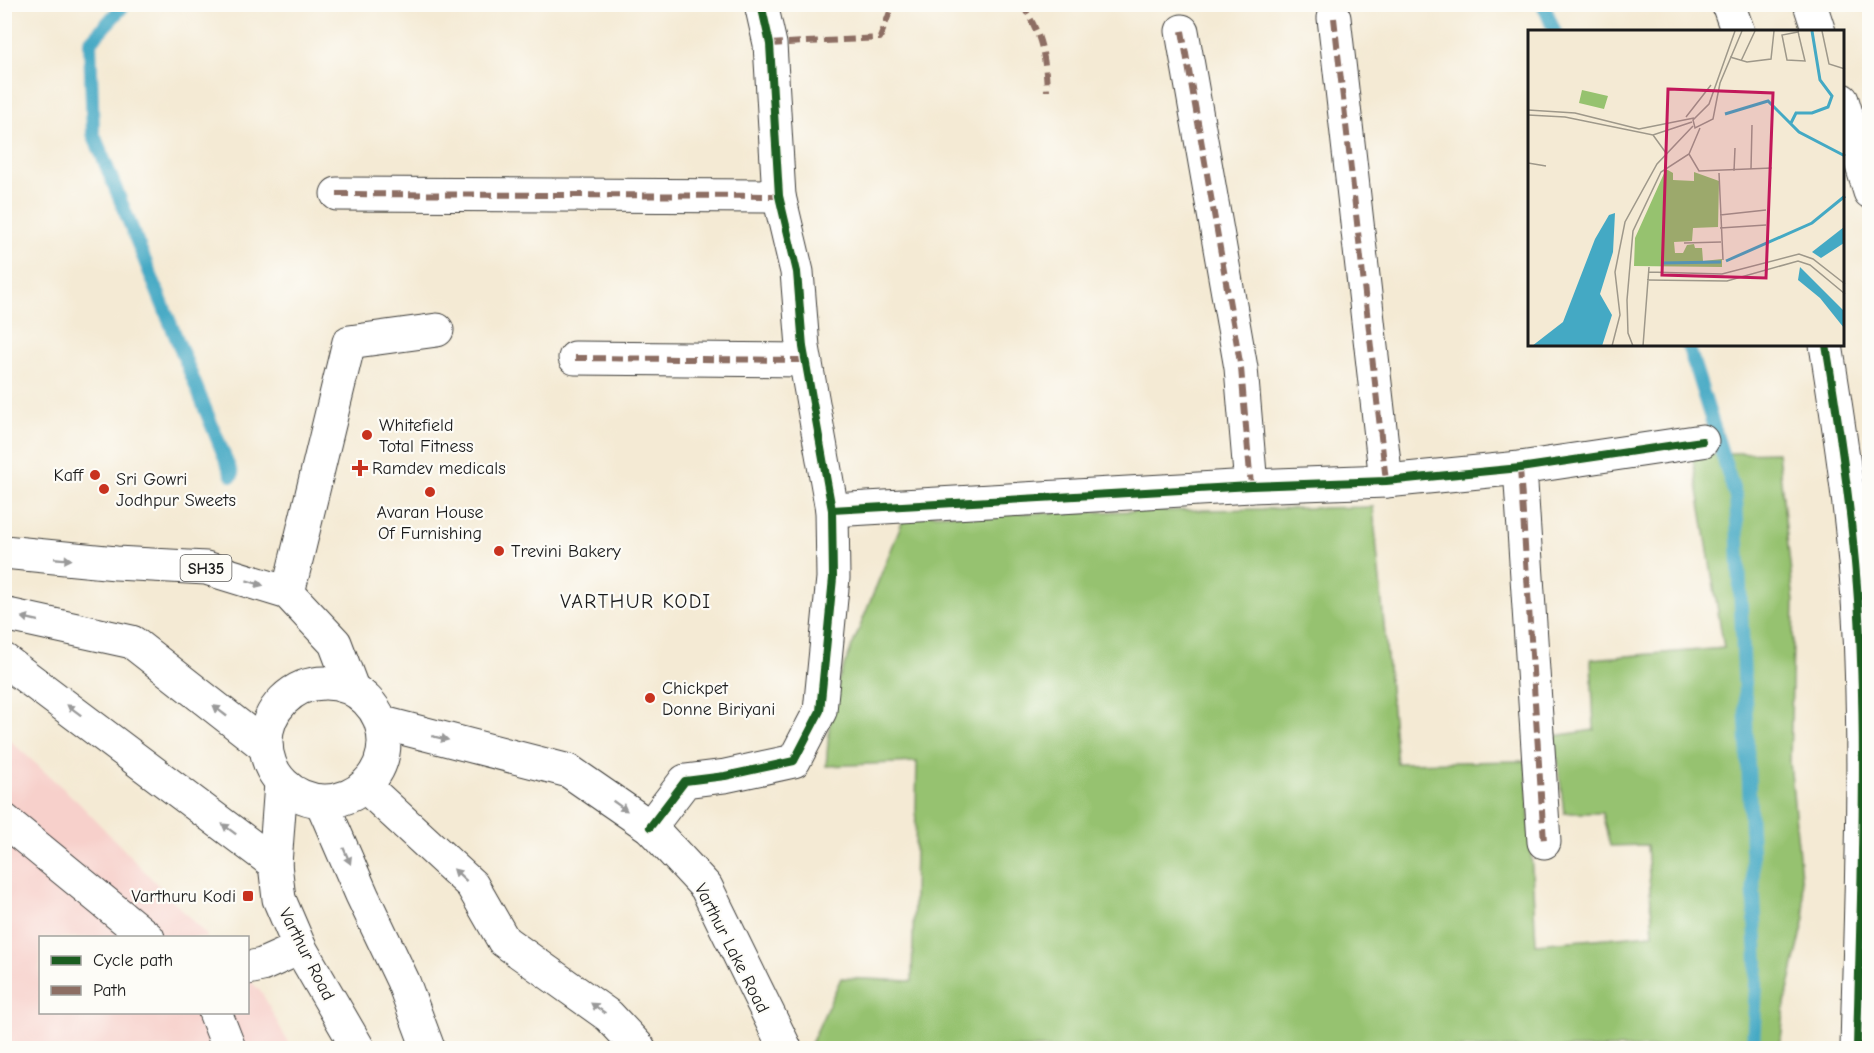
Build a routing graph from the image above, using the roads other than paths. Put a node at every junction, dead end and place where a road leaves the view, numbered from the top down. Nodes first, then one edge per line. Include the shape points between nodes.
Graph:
1 (761, 4) edge
2 (1728, 4) edge
3 (1810, 4) edge
4 (1334, 18) dead end
5 (1737, 30) edge
6 (1818, 30) edge
7 (1182, 31) dead end
8 (1844, 107) edge
9 (1869, 192) edge
10 (336, 194) dead end
11 (779, 196) junction
12 (437, 330) dead end
13 (1826, 346) edge
14 (575, 358) dead end
15 (804, 360) junction
16 (1702, 441) dead end
17 (1520, 468) junction
18 (1386, 481) junction
19 (1251, 486) junction
20 (1859, 502) edge
21 (832, 510) junction
22 (4, 552) edge
23 (288, 593) junction
24 (4, 614) edge
25 (4, 660) edge
26 (352, 688) junction
27 (383, 723) junction
28 (266, 747) junction
29 (281, 783) junction
30 (366, 787) junction
31 (322, 803) junction
32 (4, 820) edge
33 (650, 827) junction
34 (1544, 842) dead end
35 (275, 864) junction
36 (146, 936) edge
37 (300, 948) junction
38 (249, 968) edge
39 (216, 1014) edge
40 (229, 1048) edge
41 (358, 1048) edge
42 (428, 1048) edge
43 (639, 1048) edge
44 (784, 1048) edge
45 (1857, 1048) edge

1 - 11 street via 770,44
2 - 5 street
3 - 6 street
4 - 18 street
7 - 19 street via 1241,368
8 - 9 street
10 - 11 street
11 - 15 street via 797,272
12 - 23 street via 349,342
13 - 20 street
14 - 15 street
15 - 21 street
16 - 17 street
17 - 18 street
17 - 34 street
18 - 19 street
19 - 21 street
20 - 45 street via 1863,754
21 - 33 street via 832,578 819,711 794,761 685,781
22 -> 23 street, SH35 via 206,568
23 - 26 street, SH35 via 335,643
28 -> 24 street via 132,642
35 -> 25 street
26 - 27 street, SH35 via 371,703
26 - 28 street via 332,682 311,684 292,692 277,707 268,726
27 - 30 street via 380,769
27 -> 33 street, Varthur Lake Road via 569,771
28 - 29 street
29 - 31 street via 300,797
29 - 35 street, Varthur Road
30 - 31 street via 346,799
43 -> 30 street via 609,1016 504,941 472,885
31 -> 42 street via 403,981
32 - 36 street
33 - 44 street, Varthur Lake Road via 706,887
35 - 37 street, Varthur Road via 279,899
37 - 38 street
37 - 41 street, Varthur Road
39 - 40 street

